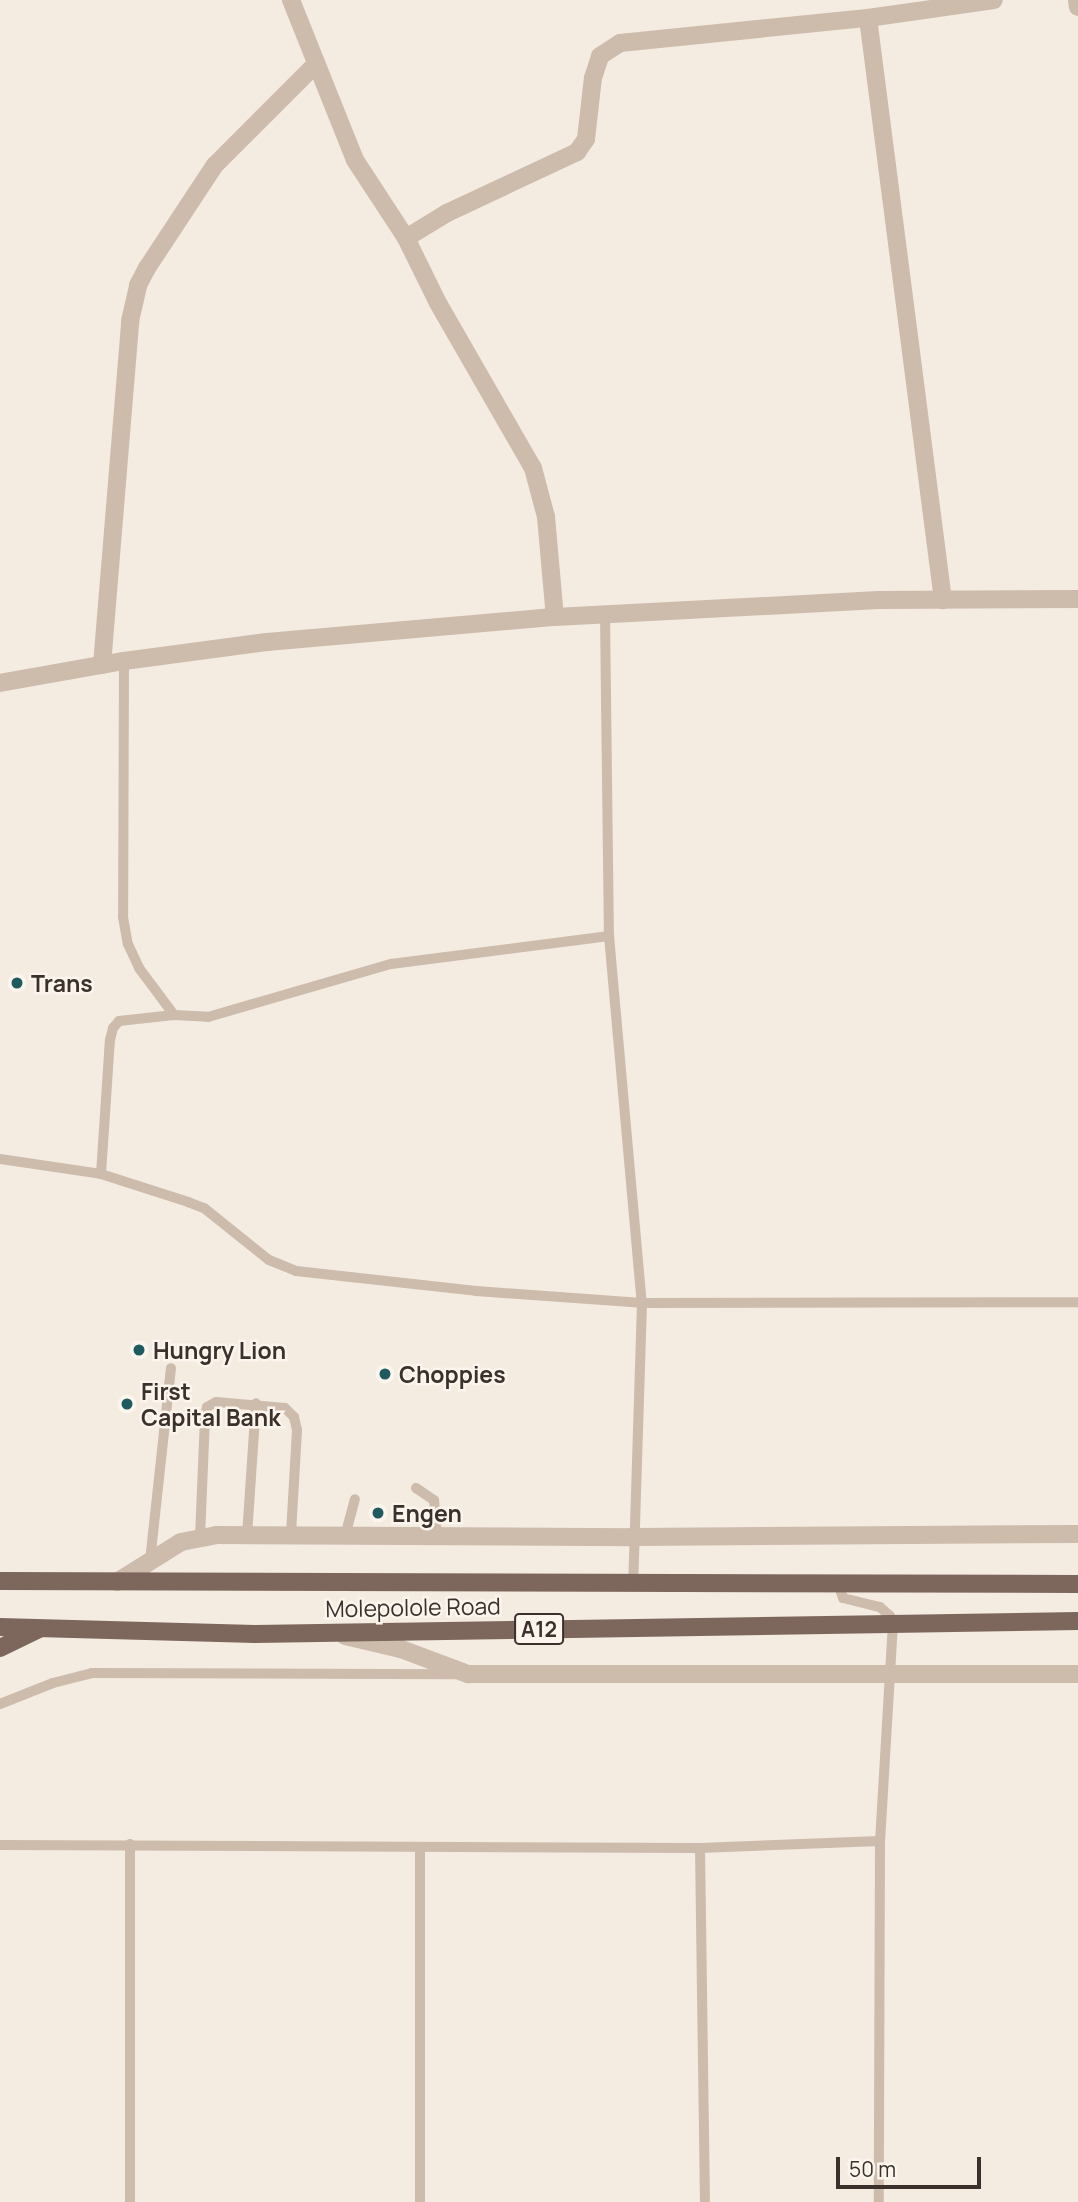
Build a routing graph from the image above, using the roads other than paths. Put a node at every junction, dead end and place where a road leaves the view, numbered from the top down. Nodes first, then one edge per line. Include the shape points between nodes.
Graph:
1 (291, 0) edge
2 (994, 0) edge
3 (1077, 0) edge
4 (1078, 7) edge
5 (868, 18) junction
6 (316, 64) junction
7 (406, 238) junction
8 (1078, 599) edge
9 (943, 600) junction
10 (605, 614) junction
11 (555, 617) junction
12 (124, 661) junction
13 (102, 665) junction
14 (0, 683) edge
15 (609, 936) junction
16 (174, 1015) junction
17 (0, 1159) edge
18 (101, 1174) junction
19 (1078, 1302) edge
20 (642, 1303) junction
21 (171, 1368) dead end
22 (257, 1403) junction
23 (416, 1488) dead end
24 (355, 1499) dead end
25 (1078, 1534) edge
26 (247, 1535) junction
27 (291, 1535) junction
28 (345, 1536) junction
29 (437, 1536) junction
30 (200, 1537) junction
31 (635, 1537) junction
32 (150, 1561) junction
33 (0, 1581) edge
34 (117, 1582) junction
35 (633, 1584) junction
36 (838, 1584) junction
37 (1078, 1584) edge
38 (1078, 1621) edge
39 (893, 1623) junction
40 (0, 1627) edge
41 (42, 1627) junction
42 (331, 1633) junction
43 (0, 1648) edge
44 (468, 1674) junction
45 (1078, 1674) edge
46 (888, 1675) junction
47 (0, 1704) edge
48 (880, 1841) junction
49 (130, 1844) junction
50 (0, 1845) edge
51 (420, 1848) junction
52 (700, 1848) junction
53 (130, 2202) edge
54 (420, 2202) edge
55 (705, 2202) edge
56 (879, 2202) edge

1 - 6 street
2 - 5 street
3 - 4 street
5 - 7 street via 620,43 600,55 586,139 577,152 447,213
5 - 9 street
6 - 7 street via 355,160
6 - 13 street via 215,165 138,285 130,321
7 - 11 street via 533,468 546,517
8 - 9 street
9 - 10 street
10 - 11 street
10 - 15 lane
11 - 12 street via 267,642
12 - 13 street
12 - 16 lane via 123,917 139,968
13 - 14 street
15 - 16 lane via 391,964 208,1017
15 - 20 lane
16 - 18 lane via 131,1018 113,1028
17 - 18 lane
18 - 20 lane via 204,1208 269,1260 296,1271
19 - 20 lane
20 - 31 lane
21 - 32 lane
22 - 26 lane
22 - 27 lane via 285,1408 294,1417
22 - 30 lane via 216,1402 207,1407
23 - 29 lane via 434,1500
24 - 28 lane
25 - 31 street
26 - 27 street
26 - 30 street
27 - 28 street
28 - 29 street
29 - 31 street
30 - 32 street via 181,1542
31 - 35 lane
32 - 34 street
33 - 34 main road, Molepolole Road / A12
34 - 35 main road, Molepolole Road / A12
35 - 36 main road, Molepolole Road / A12
36 - 37 main road, Molepolole Road / A12
36 - 39 lane via 844,1598 880,1607
38 - 39 main road, Molepolole Road / A12
39 - 42 main road, Molepolole Road / A12
39 - 46 lane
40 - 41 main road, Molepolole Road / A12
41 - 42 main road, Molepolole Road / A12
41 - 43 main road
42 - 44 street via 401,1649
44 - 46 street
44 - 47 lane via 92,1673
45 - 46 street
46 - 48 lane
48 - 52 lane
48 - 56 lane
49 - 50 lane
49 - 51 lane
49 - 53 lane
51 - 52 lane
51 - 54 lane
52 - 55 lane

